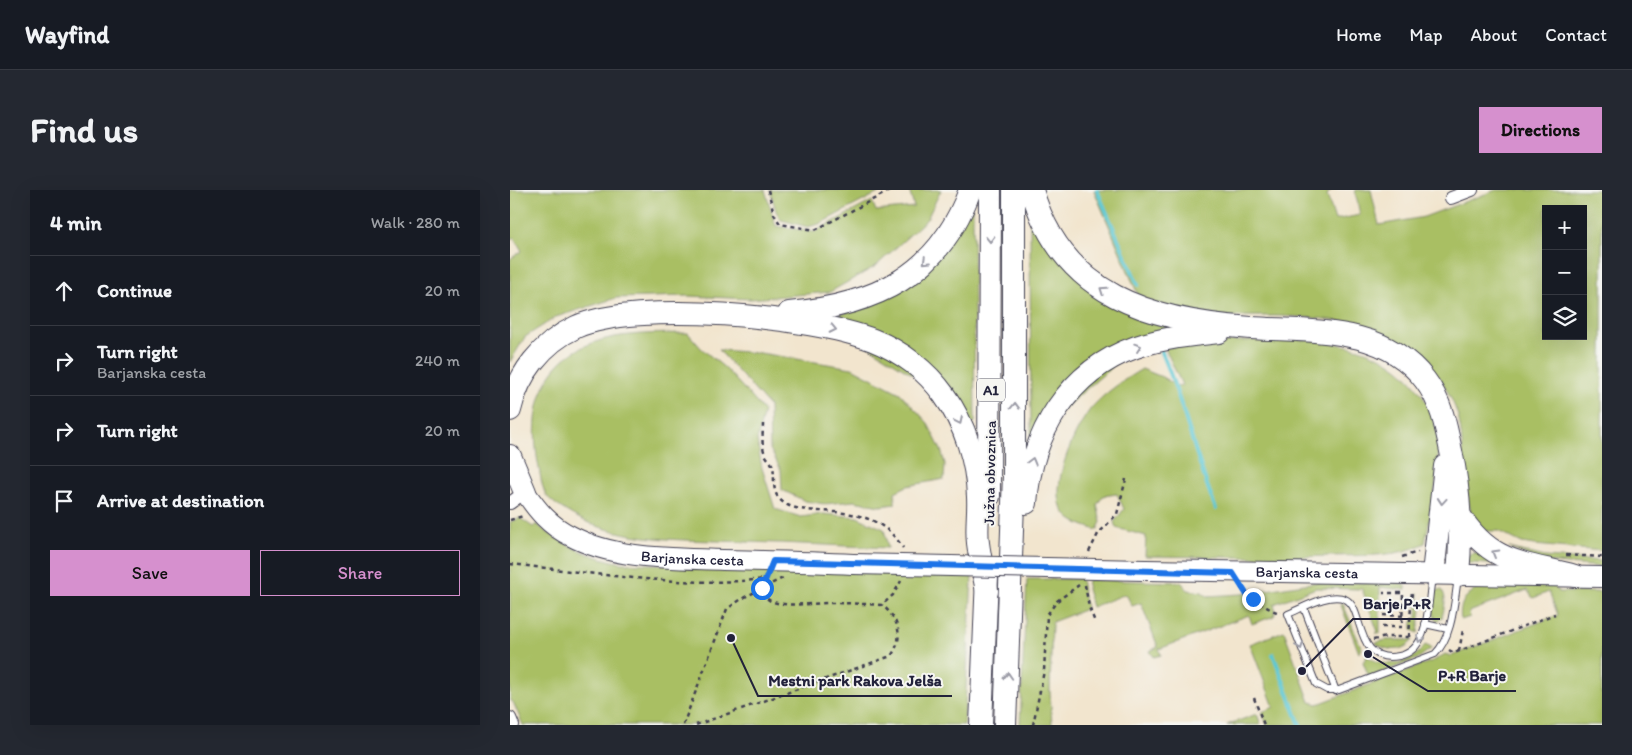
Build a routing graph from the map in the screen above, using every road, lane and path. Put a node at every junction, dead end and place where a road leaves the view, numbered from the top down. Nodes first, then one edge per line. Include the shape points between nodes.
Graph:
1 (768, 190) edge
2 (891, 190) edge
3 (970, 190) edge
4 (990, 190) edge
5 (1014, 190) edge
6 (1032, 190) edge
7 (1472, 190) edge
8 (1451, 198) dead end
9 (750, 316) junction
10 (1250, 328) junction
11 (510, 410) edge
12 (763, 424) dead end
13 (1448, 435) junction
14 (510, 456) edge
15 (1126, 479) dead end
16 (517, 498) edge
17 (1460, 516) junction
18 (903, 548) dead end
19 (1089, 553) dead end
20 (510, 564) edge
21 (774, 572) junction
22 (1233, 573) junction
23 (1432, 574) junction
24 (1458, 575) junction
25 (904, 576) dead end
26 (1575, 576) junction
27 (1011, 577) junction
28 (1602, 577) edge
29 (762, 588) junction
30 (1412, 588) dead end
31 (987, 591) junction
32 (1383, 593) dead end
33 (1383, 604) dead end
34 (1403, 604) junction
35 (882, 605) junction
36 (1304, 608) junction
37 (1288, 614) junction
38 (1555, 614) dead end
39 (1382, 616) dead end
40 (1403, 617) junction
41 (1411, 618) junction
42 (1095, 622) dead end
43 (1425, 624) junction
44 (1382, 627) dead end
45 (1448, 629) junction
46 (1463, 630) dead end
47 (1408, 637) junction
48 (1416, 637) dead end
49 (1372, 640) dead end
50 (1449, 650) dead end
51 (1459, 651) junction
52 (1336, 691) junction
53 (1254, 698) dead end
54 (510, 718) edge
55 (513, 725) edge
56 (683, 725) edge
57 (696, 725) edge
58 (981, 725) edge
59 (1005, 725) edge
60 (1033, 725) edge
61 (1264, 725) edge

1 - 2 path via 780,224 815,230
3 -> 9 highway via 942,244 917,270 894,285 841,306
4 -> 31 highway, Južna obvoznica / A1 via 991,406
27 -> 5 highway, Južna obvoznica / A1 via 1015,405
10 -> 6 highway via 1158,314 1104,292 1085,278 1060,251 1048,233
7 - 8 street
9 - 11 highway via 630,314 577,326 556,338 536,357 521,378
9 -> 31 highway via 834,328 874,340 905,357 931,379 954,411 969,446 977,482 977,541
10 - 13 highway via 1340,333 1369,340 1388,349 1426,380 1439,404
27 -> 10 highway via 1023,539 1033,457 1047,424 1077,383 1101,364 1135,348 1176,337
12 - 18 path via 764,453 773,466 778,496 786,504 811,510 853,513 867,518 884,526
13 - 17 highway
13 -> 23 highway
14 - 16 highway
15 - 19 path via 1117,514 1098,534
16 - 21 main road, Barjanska cesta via 569,536 596,546
17 - 24 highway
26 -> 17 highway via 1502,557 1481,543
20 - 21 path via 692,582 733,582
21 - 22 main road, Barjanska cesta, bridge via 853,564
21 - 29 path
21 - 29 path
22 - 23 main road, Barjanska cesta
22 - 37 path via 1249,597 1276,612
23 - 24 main road, Barjanska cesta
23 - 43 lane
24 - 26 main road, Barjanska cesta
24 - 45 lane
25 - 35 path via 893,595
26 - 28 main road, Barjanska cesta
59 -> 27 highway, Južna obvoznica / A1
29 - 35 path via 768,600 780,604
29 - 56 path via 727,609
30 - 41 path
31 - 58 highway, Južna obvoznica / A1
32 - 34 path via 1403,593
33 - 34 path
34 - 40 path
35 - 57 path via 893,614 898,626 898,640 891,656
36 - 37 lane
43 -> 36 lane via 1422,639 1412,651 1397,657 1384,656 1366,643 1348,600 1339,597
36 - 52 lane
37 -> 52 lane via 1312,678 1323,689
38 - 51 path
39 - 40 path
40 - 41 path
40 - 44 path via 1402,627
41 - 47 path
42 - 60 path via 1085,581 1057,601 1047,615 1044,671
43 - 45 lane
45 - 52 lane via 1439,650 1428,659
46 - 51 path
47 - 48 path
47 - 49 path
50 - 51 path
53 - 61 path
54 - 55 street

